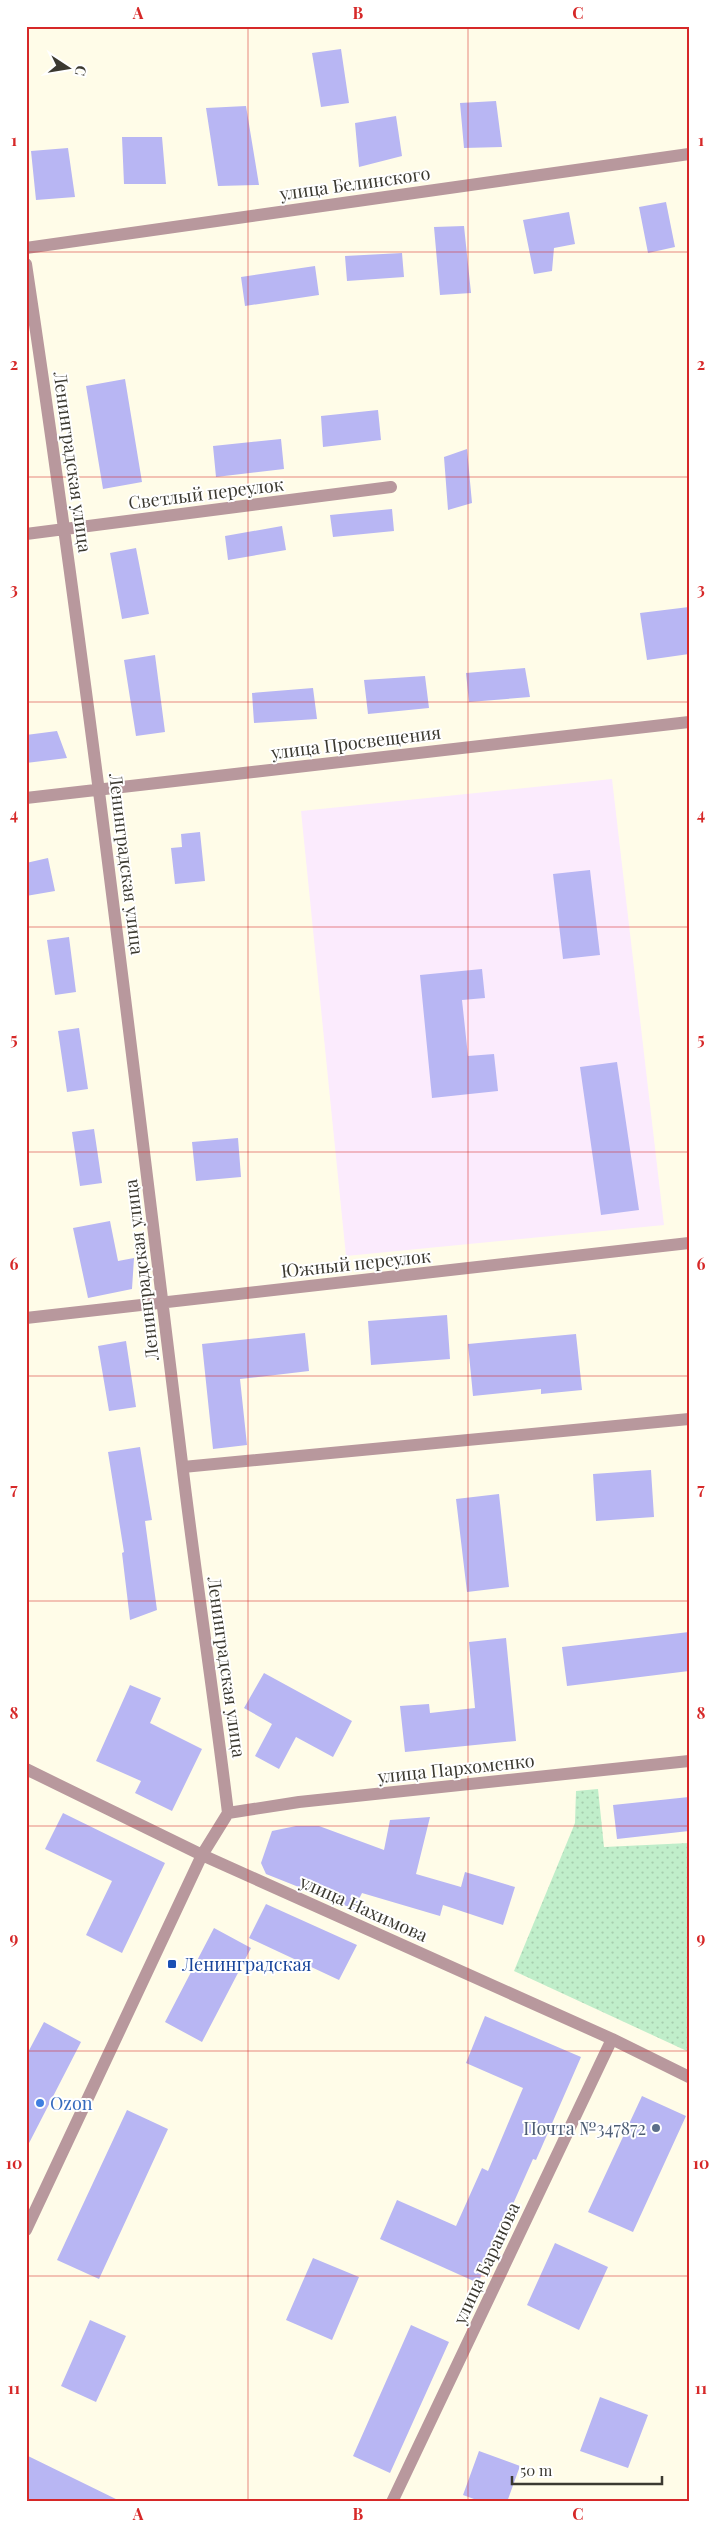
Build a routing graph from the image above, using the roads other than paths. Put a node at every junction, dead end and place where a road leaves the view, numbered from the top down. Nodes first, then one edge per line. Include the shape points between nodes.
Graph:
1 (689, 154) edge
2 (26, 248) edge
3 (26, 264) edge
4 (391, 487) dead end
5 (66, 529) junction
6 (26, 534) edge
7 (689, 722) edge
8 (100, 789) junction
9 (26, 798) edge
10 (689, 1243) edge
11 (163, 1302) junction
12 (26, 1318) edge
13 (689, 1419) edge
14 (182, 1467) junction
15 (689, 1761) edge
16 (26, 1769) edge
17 (228, 1813) junction
18 (202, 1854) junction
19 (612, 2039) junction
20 (689, 2078) edge
21 (26, 2230) edge
22 (392, 2502) edge

1 - 2 street, улица Белинского
3 - 5 street, Ленинградская улица
4 - 5 street, Светлый переулок
5 - 6 street, Светлый переулок
5 - 8 street, Ленинградская улица
7 - 8 street, улица Просвещения
8 - 9 street, улица Просвещения
8 - 11 street, Ленинградская улица
10 - 11 street, Южный переулок
11 - 12 street, Южный переулок
11 - 14 street, Ленинградская улица
13 - 14 street
14 - 17 street, Ленинградская улица
15 - 17 street, улица Пархоменко via 309,1801
16 - 18 street, улица Нахимова
17 - 18 street
18 - 19 street, улица Нахимова
18 - 21 street
19 - 20 street, улица Нахимова
19 - 22 street, улица Баранова

